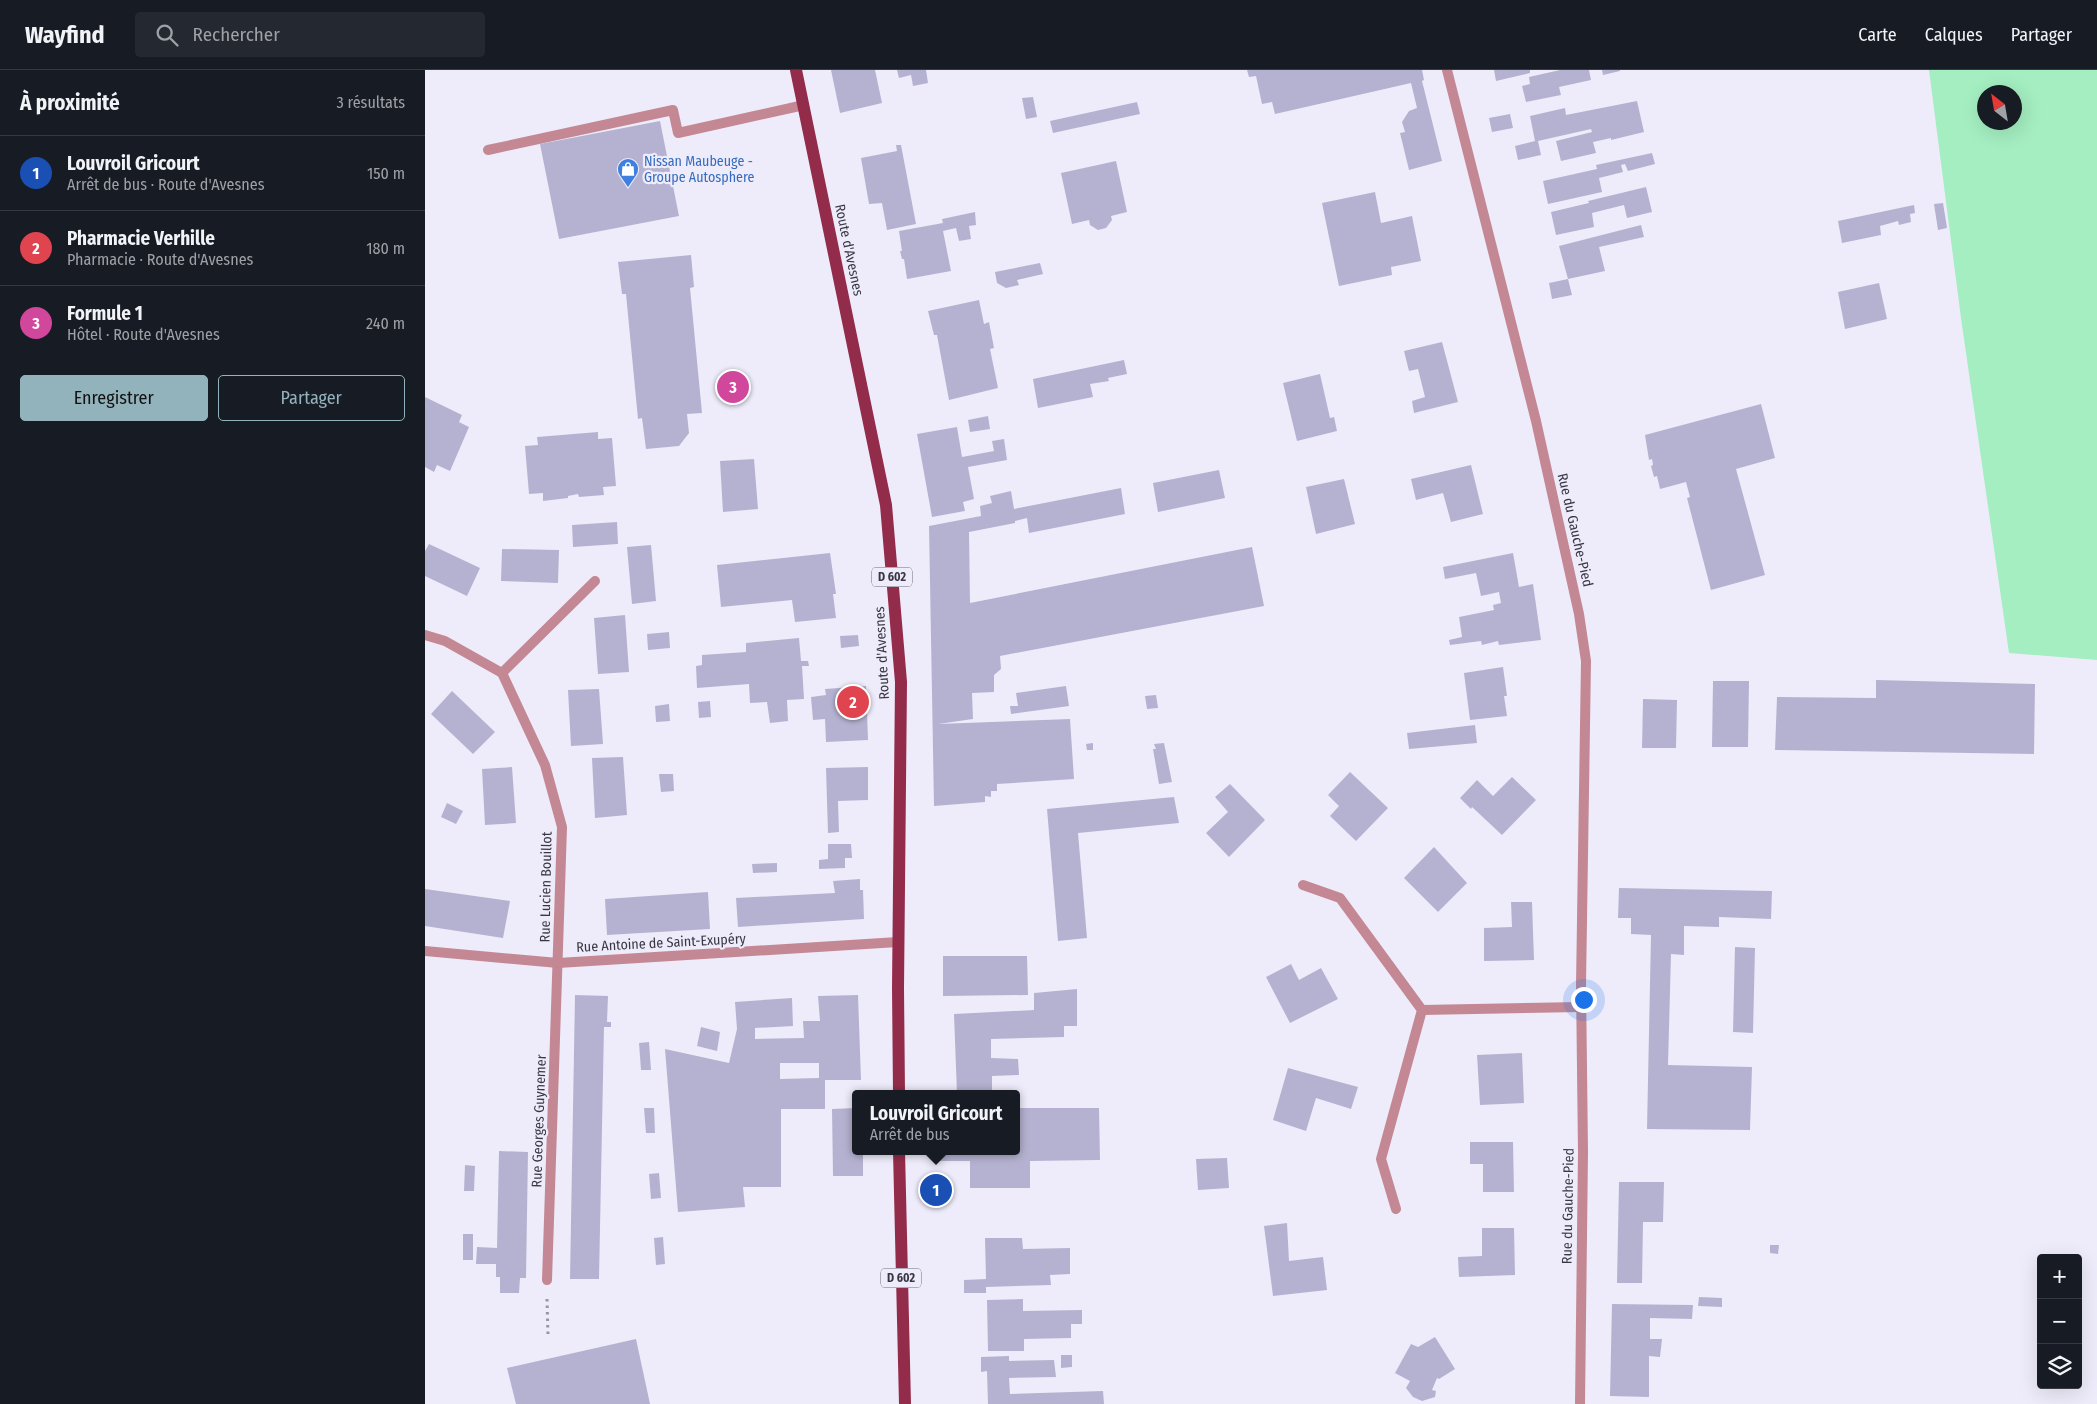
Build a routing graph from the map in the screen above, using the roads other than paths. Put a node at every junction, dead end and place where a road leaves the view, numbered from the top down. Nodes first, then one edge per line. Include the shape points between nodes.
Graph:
1 (796, 70) edge
2 (1447, 70) edge
3 (804, 105) junction
4 (488, 150) dead end
5 (595, 581) dead end
6 (425, 635) edge
7 (502, 673) junction
8 (1303, 885) dead end
9 (898, 942) junction
10 (425, 950) edge
11 (558, 963) junction
12 (1581, 1007) junction
13 (1422, 1010) junction
14 (899, 1090) edge
15 (899, 1155) edge
16 (1395, 1209) dead end
17 (547, 1280) road end
18 (905, 1404) edge
19 (1580, 1404) edge

1 - 3 main road, Route d'Avesnes / D 602
2 - 12 street, Rue du Gauche-Pied via 1534,412 1587,661
3 - 4 street via 678,133 673,110
3 - 9 main road, Route d'Avesnes / D 602 via 886,505 901,682
5 - 7 street
6 - 7 street via 445,641
7 - 11 street, Rue Lucien Bouillot via 545,765 562,827
8 - 13 street via 1340,898
9 - 11 street, Rue Antoine de Saint-Exupéry
9 - 14 main road, Route d'Avesnes / D 602
10 - 11 street, Rue Antoine de Saint-Exupéry
11 - 17 street, Rue Georges Guynemer
12 - 13 street
12 - 19 street, Rue du Gauche-Pied
13 - 16 street via 1381,1159
15 - 18 main road, D 602

